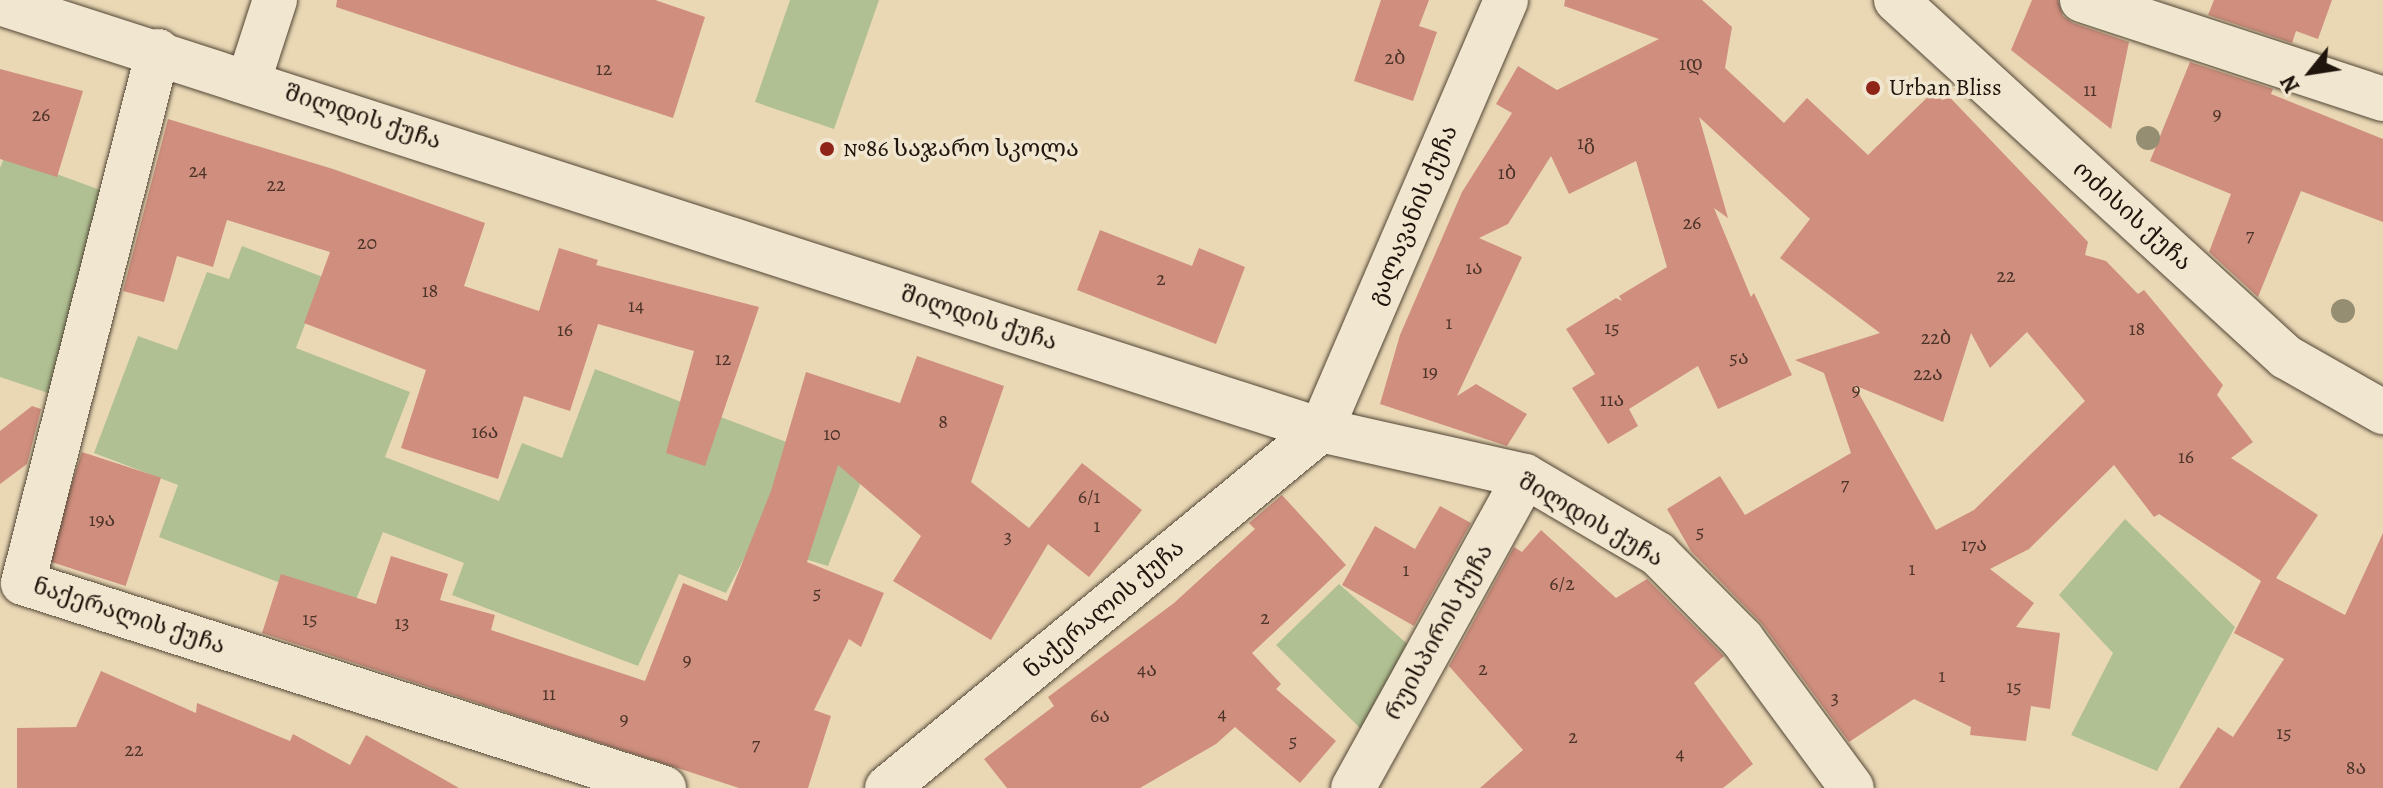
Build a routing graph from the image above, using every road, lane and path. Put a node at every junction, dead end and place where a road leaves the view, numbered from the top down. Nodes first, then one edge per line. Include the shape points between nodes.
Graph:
1 (275, 0) edge
2 (1506, 0) edge
3 (1896, 0) edge
4 (2082, 0) edge
5 (0, 3) edge
6 (158, 51) junction
7 (249, 80) junction
8 (2383, 99) edge
9 (2383, 412) edge
10 (1321, 430) junction
11 (1525, 476) junction
12 (664, 788) edge
13 (887, 788) edge
14 (1353, 788) edge
15 (1852, 788) edge

1 - 7 street
2 - 10 street, გალავანის ქუჩა
3 - 9 street, ოძისის ქუჩა via 2286,357
4 - 8 street
5 - 6 street, შილდის ქუჩა
6 - 7 street, შილდის ქუჩა
6 - 12 street, ნაქერალის ქუჩა via 23,583
7 - 10 street, შილდის ქუჩა
10 - 11 street, შილდის ქუჩა
10 - 13 street, ნაქერალის ქუჩა
11 - 14 street, რუისპირის ქუჩა
11 - 15 street, შილდის ქუჩა via 1658,554 1742,639

